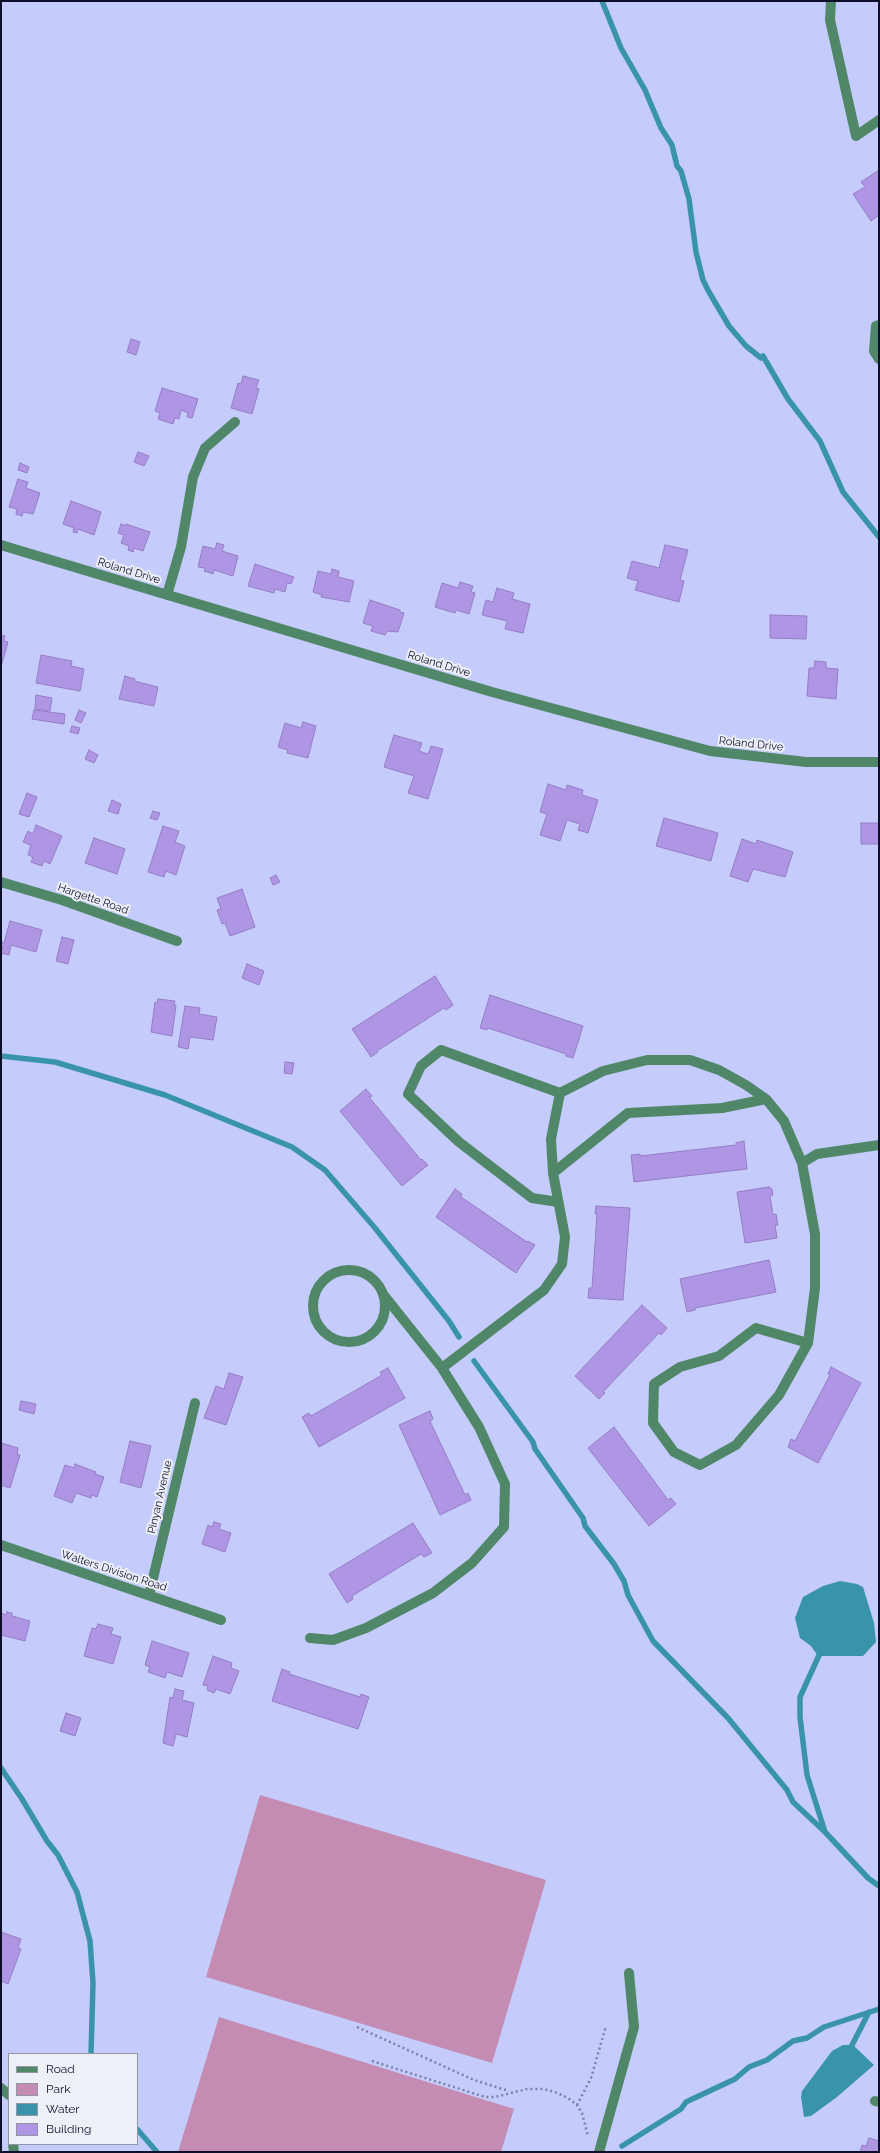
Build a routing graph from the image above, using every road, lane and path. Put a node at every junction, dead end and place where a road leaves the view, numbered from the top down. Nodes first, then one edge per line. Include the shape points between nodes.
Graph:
1 (831, 1) edge
2 (879, 120) edge
3 (879, 325) edge
4 (879, 359) edge
5 (235, 422) dead end
6 (1, 545) edge
7 (167, 595) junction
8 (879, 762) edge
9 (1, 882) edge
10 (177, 941) dead end
11 (560, 1093) junction
12 (766, 1099) junction
13 (879, 1145) edge
14 (802, 1163) junction
15 (553, 1172) junction
16 (558, 1202) junction
17 (383, 1294) junction
18 (808, 1342) junction
19 (442, 1368) junction
20 (195, 1403) dead end
21 (1, 1545) edge
22 (149, 1595) junction
23 (221, 1620) dead end
24 (310, 1638) dead end
25 (629, 1974) dead end
26 (606, 2026) dead end
27 (357, 2027) dead end
28 (372, 2061) dead end
29 (511, 2092) junction
30 (577, 2105) junction
31 (588, 2139) dead end
32 (599, 2152) edge

1 - 2 street via 830,20 856,136
3 - 4 street via 876,326 874,351
5 - 7 street via 205,448 193,477 181,547
6 - 7 street, Roland Drive
7 - 8 street, Roland Drive via 492,692 710,751 806,762
9 - 10 street, Hargette Road via 62,900
11 - 12 street via 603,1071 647,1060 690,1060 719,1070
11 - 15 street via 551,1139
11 - 16 street via 441,1050 421,1066 408,1094 459,1142 532,1198
12 - 14 street via 784,1121
12 - 15 street via 722,1108 628,1113
13 - 14 street via 817,1154
14 - 18 street via 815,1234 815,1288
15 - 16 street
16 - 19 street via 565,1237 562,1264 544,1290
17 - 17 street via 378,1284 359,1271 347,1269 336,1272 326,1277 318,1286 312,1308 315,1319 326,1334 343,1342 356,1342 367,1338 383,1319
17 - 19 street
18 - 18 street via 778,1395 736,1446 700,1465 674,1452 653,1423 654,1384 680,1367 719,1356 756,1328
19 - 24 street via 479,1427 505,1484 504,1527 472,1562 433,1593 366,1628 333,1640
20 - 22 street, Pinyan Avenue
21 - 22 street, Walters Division Road
22 - 23 street, Walters Division Road
25 - 32 street via 634,2027
26 - 30 path via 591,2078
27 - 29 path via 474,2080
28 - 29 path via 485,2097
29 - 30 path via 543,2089 568,2098
30 - 31 path via 586,2122

